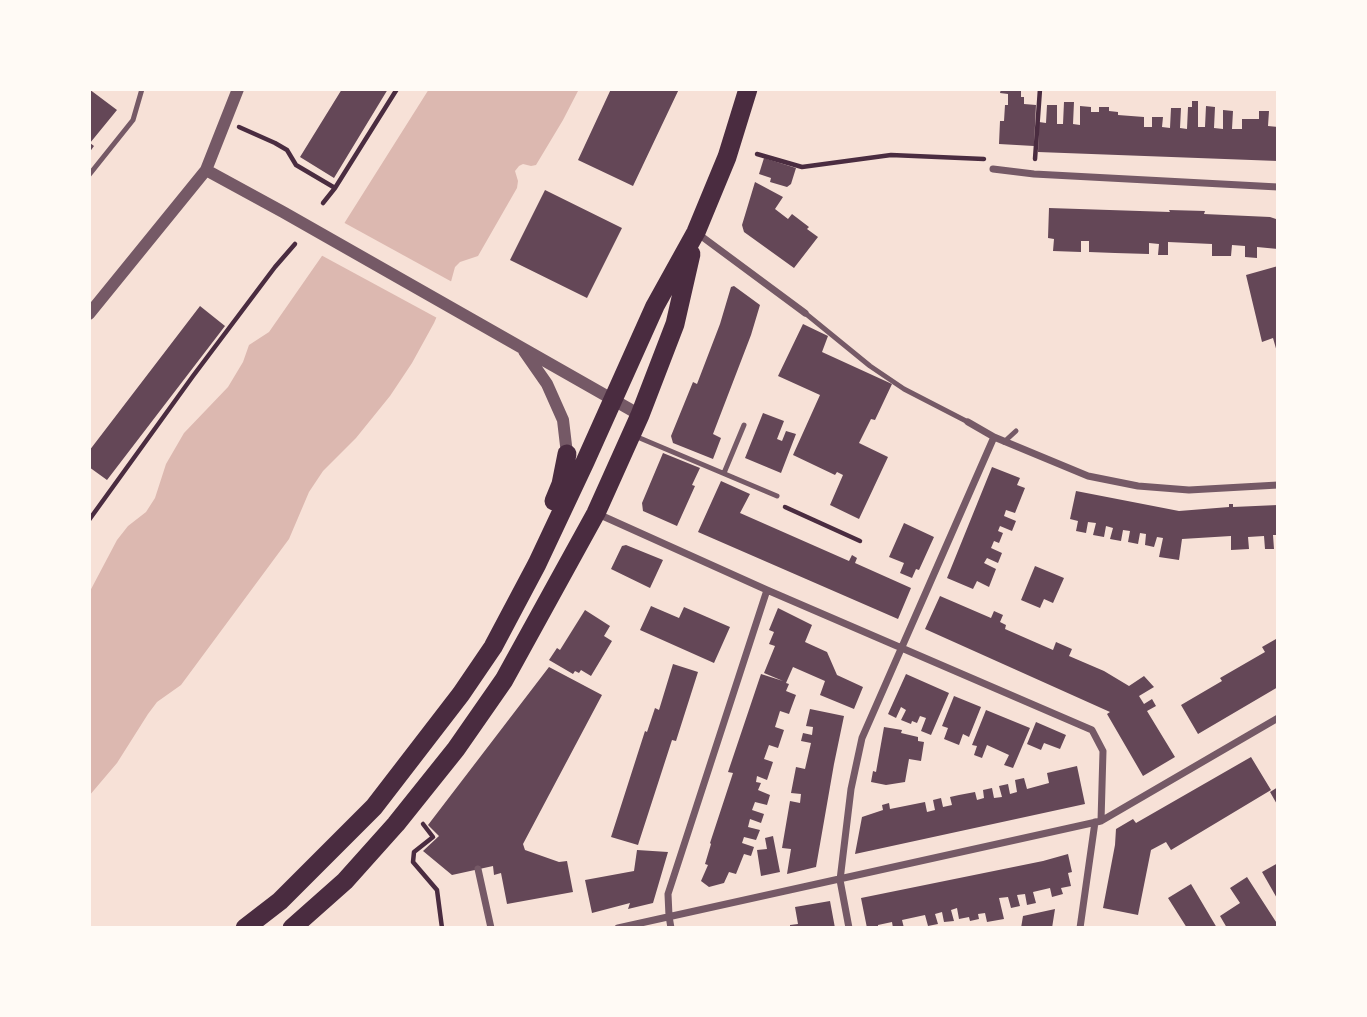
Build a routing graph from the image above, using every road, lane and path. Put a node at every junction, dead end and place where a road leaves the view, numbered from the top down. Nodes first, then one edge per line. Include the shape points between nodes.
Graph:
1 (142, 89) edge
2 (238, 89) edge
3 (397, 89) edge
4 (748, 89) edge
5 (1040, 89) edge
6 (244, 129) dead end
7 (757, 154) dead end
8 (990, 159) dead end
9 (1035, 159) dead end
10 (993, 169) dead end
11 (206, 170) junction
12 (89, 175) edge
13 (1278, 187) edge
14 (335, 188) junction
15 (323, 203) dead end
16 (696, 232) junction
17 (295, 244) dead end
18 (805, 313) joint
19 (89, 314) edge
20 (522, 348) junction
21 (612, 399) junction
22 (640, 415) junction
23 (968, 422) joint
24 (744, 425) dead end
25 (1016, 431) dead end
26 (632, 435) junction
27 (994, 438) junction
28 (1004, 442) junction
29 (567, 454) joint
30 (724, 473) junction
31 (1278, 485) edge
32 (777, 496) joint
33 (596, 513) junction
34 (89, 520) edge
35 (860, 541) dead end
36 (767, 590) junction
37 (493, 647) junction
38 (902, 648) junction
39 (1278, 718) edge
40 (410, 807) junction
41 (1098, 822) junction
42 (478, 869) dead end
43 (840, 880) junction
44 (669, 916) junction
45 (246, 928) edge
46 (292, 928) edge
47 (442, 928) edge
48 (491, 928) edge
49 (618, 928) edge
50 (671, 928) edge
51 (849, 928) edge
52 (1080, 928) edge

1 - 12 lane via 134,120
2 - 11 street
3 - 14 path
4 - 16 highway via 727,157
5 - 9 path
6 - 14 path via 287,150 296,165
7 - 8 path via 802,167 891,155
10 - 13 street
11 - 19 street
11 - 20 street
14 - 15 path
16 - 18 street
16 - 21 highway
16 - 22 highway via 675,324
17 - 34 path
18 - 23 lane via 904,389
20 - 21 street
20 - 29 street via 547,384 563,420
21 - 22 street
21 - 37 highway via 537,564
22 - 26 highway
23 - 27 street
24 - 30 lane
25 - 28 lane
26 - 30 lane
26 - 33 highway
27 - 28 street
27 - 38 street
28 - 31 street via 1088,476 1138,486 1189,490
29 - 37 highway via 561,484
30 - 32 lane
32 - 35 path via 784,507
33 - 36 street
33 - 40 highway via 504,680
36 - 38 street
36 - 44 street via 668,894
37 - 45 highway via 374,807 280,901
38 - 41 street via 1092,730 1103,751
38 - 43 street via 862,738
39 - 41 street
40 - 46 highway via 345,881
40 - 47 path via 433,837 414,852 413,862 437,890
41 - 43 street
41 - 52 street
42 - 48 street
43 - 44 street
43 - 51 street
44 - 49 street
44 - 50 street

